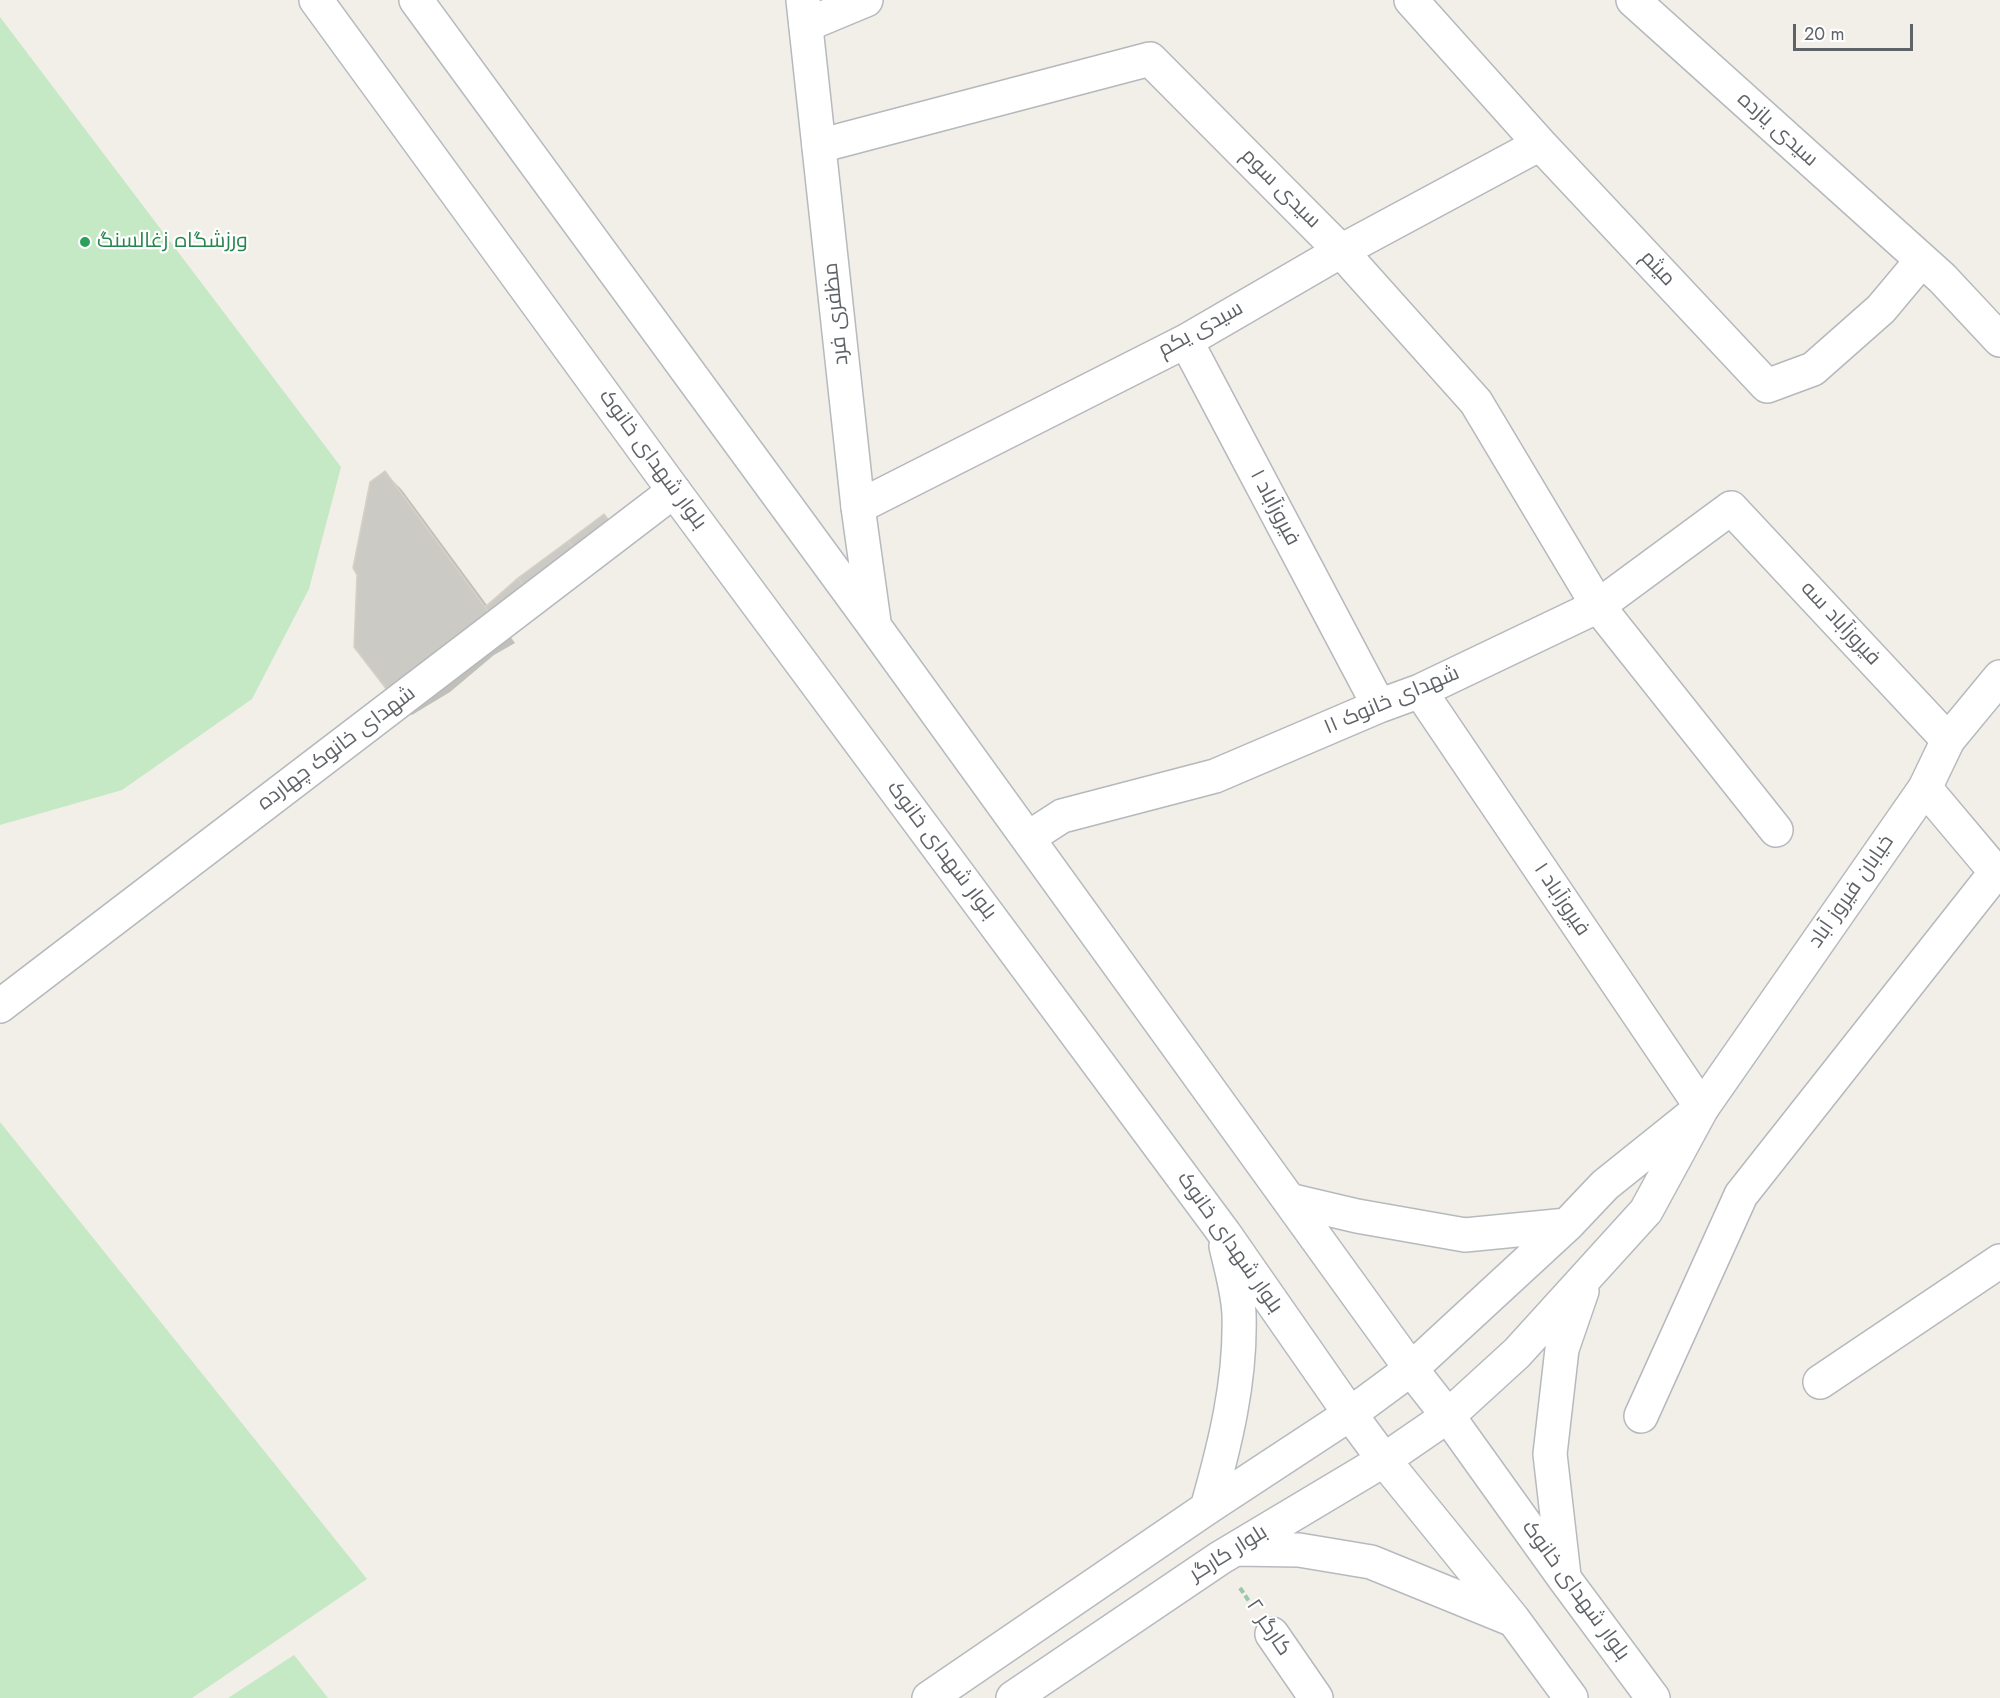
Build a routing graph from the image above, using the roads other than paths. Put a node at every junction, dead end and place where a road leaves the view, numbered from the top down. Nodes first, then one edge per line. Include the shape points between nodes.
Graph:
1 (316, 0) edge
2 (416, 0) edge
3 (866, 0) edge
4 (1411, 0) edge
5 (1633, 0) edge
6 (804, 12) edge
7 (1540, 144) junction
8 (819, 146) junction
9 (1341, 251) junction
10 (1922, 260) junction
11 (1186, 340) junction
12 (2000, 340) edge
13 (674, 491) junction
14 (858, 507) junction
15 (1731, 508) joint
16 (1598, 606) junction
17 (875, 627) junction
18 (2000, 677) edge
19 (1419, 691) junction
20 (1379, 706) junction
21 (1948, 740) junction
22 (1925, 788) junction
23 (1776, 830) dead end
24 (1028, 838) junction
25 (1998, 875) edge
26 (0, 1006) edge
27 (1702, 1108) junction
28 (1289, 1200) junction
29 (1566, 1225) junction
30 (1224, 1233) junction
31 (2000, 1261) edge
32 (1585, 1281) junction
33 (1411, 1369) junction
34 (1820, 1382) dead end
35 (1350, 1414) junction
36 (1448, 1416) junction
37 (1641, 1416) dead end
38 (1384, 1460) junction
39 (1206, 1508) junction
40 (1229, 1553) junction
41 (1564, 1578) junction
42 (1513, 1619) junction
43 (1272, 1634) road end
44 (929, 1698) edge
45 (1013, 1698) edge
46 (1316, 1698) edge
47 (1571, 1698) edge
48 (1653, 1698) edge

1 - 13 street, بلوار شهدای خانوک
2 - 17 street, بلوار شهدای خانوک
3 - 6 street
4 - 7 street, میثم
5 - 10 street, سیدی یازده
6 - 8 street, مظفری فرد
7 - 9 street, سیدی یکم
7 - 10 street, میثم via 1767,386 1814,369 1881,309
8 - 9 street, سیدی سوم via 1150,59
8 - 14 street, مظفری فرد
9 - 11 street, سیدی یکم
9 - 16 street, سیدی سوم via 1476,402
10 - 12 street, سیدی یازده
11 - 14 street, سیدی یکم
11 - 20 street, فیروزآباد ۱
13 - 26 street, شهدای خانوک چهارده
13 - 30 street, بلوار شهدای خانوک
14 - 17 street, مظفری فرد
15 - 16 street, شهدای خانوک ۱۱
15 - 21 street, فیروزآباد سه
16 - 19 street, شهدای خانوک ۱۱
16 - 23 street, سیدی سوم
17 - 24 street, بلوار شهدای خانوک
18 - 21 street, خیابان فیروز آباد
19 - 20 street, شهدای خانوک ۱۱
19 - 27 street, فیروزآباد ۱
20 - 24 street, شهدای خانوک ۱۱ via 1215,776 1062,816
21 - 22 street, خیابان فیروز آباد
22 - 25 street
22 - 27 street, خیابان فیروز آباد
24 - 28 street, بلوار شهدای خانوک
25 - 37 street via 1741,1195
27 - 29 street via 1605,1185
27 - 32 street, بلوار کارگر via 1646,1211
28 - 29 street via 1465,1235
28 - 33 street, بلوار شهدای خانوک
29 - 33 street
30 - 35 street, بلوار شهدای خانوک
30 - 39 street via 1239,1312 1237,1377 1224,1447
31 - 34 street
32 - 36 street, بلوار کارگر via 1517,1353
32 - 41 street via 1562,1349 1550,1454
33 - 35 street
33 - 36 street, بلوار شهدای خانوک
35 - 38 street, بلوار شهدای خانوک
35 - 39 street
36 - 38 street, بلوار کارگر
36 - 41 street, بلوار شهدای خانوک
38 - 40 street, بلوار کارگر
38 - 42 street, بلوار شهدای خانوک
39 - 44 street
40 - 42 street via 1299,1550 1371,1562
40 - 45 street, بلوار کارگر
41 - 48 street, بلوار شهدای خانوک
42 - 47 street, بلوار شهدای خانوک
43 - 46 street, کارگر ۲

